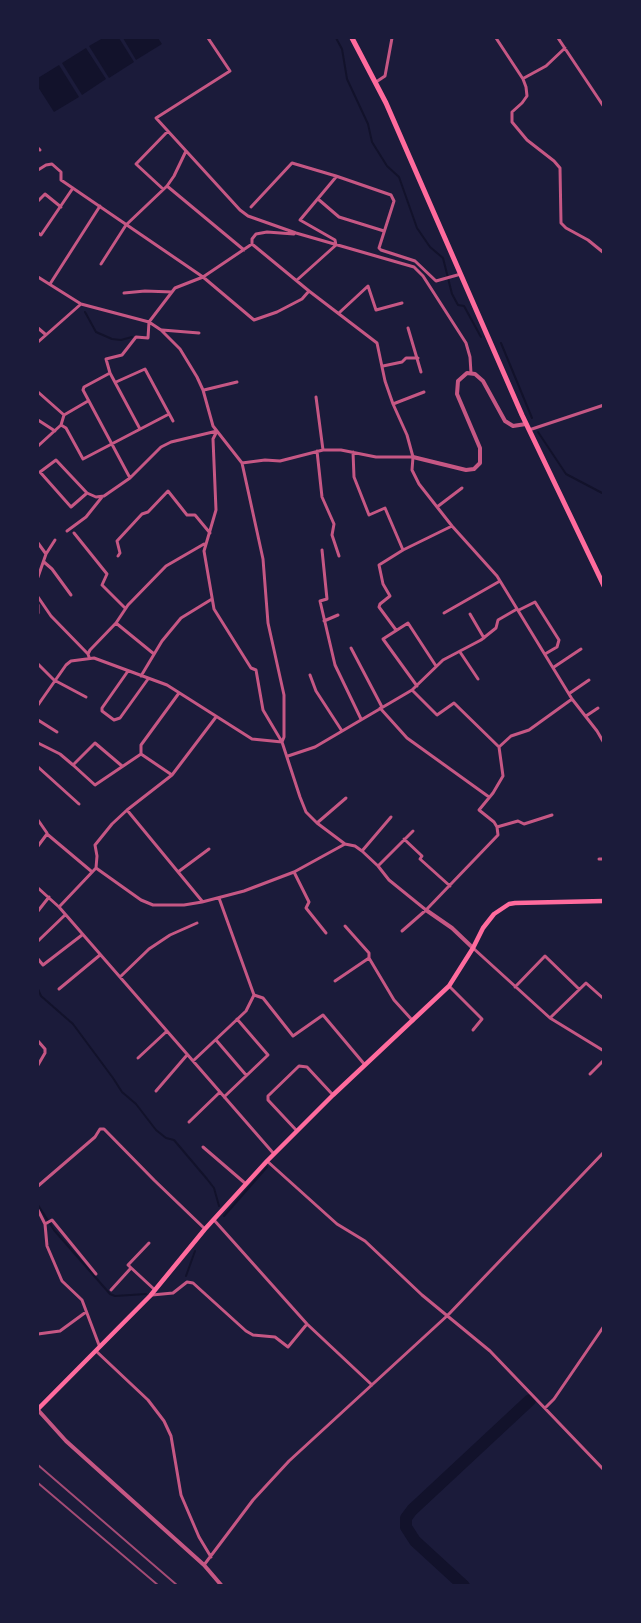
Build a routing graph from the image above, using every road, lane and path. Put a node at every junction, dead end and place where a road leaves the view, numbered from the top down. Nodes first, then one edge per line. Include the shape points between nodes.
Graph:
1 (208, 38) edge
2 (352, 38) edge
3 (392, 38) edge
4 (495, 38) edge
5 (558, 38) edge
6 (565, 48) junction
7 (523, 78) junction
8 (376, 82) junction
9 (603, 107) edge
10 (168, 131) junction
11 (186, 151) junction
12 (38, 170) edge
13 (336, 176) junction
14 (167, 186) junction
15 (73, 188) junction
16 (163, 190) junction
17 (318, 199) junction
18 (38, 201) edge
19 (99, 206) junction
20 (61, 207) junction
21 (251, 207) dead end
22 (126, 225) junction
23 (384, 231) junction
24 (38, 232) edge
25 (296, 233) junction
26 (252, 244) junction
27 (336, 245) junction
28 (244, 250) junction
29 (603, 253) edge
30 (101, 264) dead end
31 (461, 274) junction
32 (38, 277) edge
33 (203, 277) junction
34 (297, 280) junction
35 (50, 284) junction
36 (309, 291) junction
37 (172, 292) junction
38 (124, 293) dead end
39 (402, 303) dead end
40 (81, 304) junction
41 (339, 313) junction
42 (149, 322) junction
43 (38, 328) edge
44 (408, 328) dead end
45 (161, 330) junction
46 (199, 333) dead end
47 (46, 335) junction
48 (38, 342) edge
49 (418, 358) junction
50 (382, 366) junction
51 (421, 372) dead end
52 (110, 373) junction
53 (471, 373) junction
54 (116, 382) junction
55 (237, 382) dead end
56 (203, 390) junction
57 (38, 392) edge
58 (424, 392) dead end
59 (316, 397) dead end
60 (88, 401) junction
61 (393, 404) junction
62 (603, 405) edge
63 (169, 414) junction
64 (64, 415) junction
65 (38, 420) edge
66 (172, 421) dead end
67 (61, 424) junction
68 (527, 427) junction
69 (140, 429) junction
70 (55, 431) junction
71 (217, 431) junction
72 (112, 444) junction
73 (38, 446) edge
74 (323, 450) junction
75 (317, 451) junction
76 (352, 452) junction
77 (413, 457) junction
78 (242, 463) junction
79 (130, 478) junction
80 (462, 488) dead end
81 (87, 493) junction
82 (104, 496) junction
83 (437, 507) junction
84 (452, 526) junction
85 (67, 531) dead end
86 (74, 533) dead end
87 (210, 533) junction
88 (55, 540) dead end
89 (38, 543) edge
90 (205, 543) junction
91 (322, 550) dead end
92 (403, 550) junction
93 (46, 554) junction
94 (118, 556) dead end
95 (339, 556) dead end
96 (44, 562) junction
97 (38, 577) edge
98 (500, 581) junction
99 (603, 586) edge
100 (71, 595) dead end
101 (38, 597) edge
102 (212, 599) junction
103 (38, 605) edge
104 (126, 609) junction
105 (517, 610) junction
106 (38, 613) edge
107 (444, 613) dead end
108 (470, 614) dead end
109 (338, 615) dead end
110 (324, 621) junction
111 (116, 623) junction
112 (396, 630) junction
113 (484, 638) junction
114 (351, 648) dead end
115 (581, 649) dead end
116 (460, 652) junction
117 (154, 654) junction
118 (545, 654) junction
119 (88, 656) junction
120 (38, 664) edge
121 (436, 666) junction
122 (554, 667) junction
123 (128, 671) junction
124 (310, 675) dead end
125 (141, 676) junction
126 (149, 679) junction
127 (478, 679) dead end
128 (54, 680) junction
129 (589, 680) dead end
130 (417, 686) junction
131 (412, 690) junction
132 (179, 693) junction
133 (570, 693) junction
134 (86, 697) dead end
135 (39, 699) edge
136 (572, 699) junction
137 (38, 705) edge
138 (381, 708) junction
139 (598, 708) dead end
140 (586, 716) junction
141 (216, 717) junction
142 (361, 719) junction
143 (38, 720) edge
144 (603, 727) edge
145 (342, 731) junction
146 (597, 731) junction
147 (57, 732) dead end
148 (282, 742) junction
149 (38, 743) edge
150 (603, 743) edge
151 (499, 747) junction
152 (141, 754) junction
153 (287, 756) junction
154 (73, 765) junction
155 (38, 766) edge
156 (122, 766) junction
157 (172, 775) junction
158 (489, 797) junction
159 (346, 798) dead end
160 (79, 804) dead end
161 (127, 810) junction
162 (552, 815) dead end
163 (391, 817) dead end
164 (38, 820) edge
165 (317, 823) junction
166 (497, 827) junction
167 (413, 831) dead end
168 (47, 834) junction
169 (404, 839) junction
170 (345, 844) junction
171 (38, 846) edge
172 (209, 849) dead end
173 (362, 851) junction
174 (378, 866) junction
175 (96, 868) junction
176 (92, 872) junction
177 (178, 872) junction
178 (294, 872) junction
179 (450, 886) junction
180 (38, 888) edge
181 (49, 897) junction
182 (219, 898) junction
183 (603, 901) edge
184 (202, 902) junction
185 (59, 907) junction
186 (426, 910) junction
187 (38, 911) edge
188 (65, 915) junction
189 (197, 922) dead end
190 (345, 926) dead end
191 (402, 931) dead end
192 (326, 933) dead end
193 (82, 935) junction
194 (38, 941) edge
195 (473, 948) junction
196 (100, 955) junction
197 (369, 958) junction
198 (38, 959) edge
199 (120, 977) junction
200 (335, 981) dead end
201 (449, 986) junction
202 (515, 987) junction
203 (59, 989) dead end
204 (579, 990) junction
205 (254, 995) junction
206 (603, 999) edge
207 (550, 1018) junction
208 (237, 1019) junction
209 (413, 1021) junction
210 (473, 1030) dead end
211 (166, 1031) junction
212 (216, 1040) junction
213 (38, 1041) edge
214 (603, 1051) edge
215 (187, 1055) junction
216 (138, 1058) dead end
217 (603, 1060) edge
218 (193, 1061) junction
219 (38, 1065) edge
220 (365, 1065) junction
221 (590, 1074) dead end
222 (246, 1075) junction
223 (156, 1091) dead end
224 (220, 1092) junction
225 (333, 1095) junction
226 (224, 1097) junction
227 (189, 1122) dead end
228 (297, 1131) junction
229 (203, 1147) dead end
230 (603, 1152) edge
231 (274, 1154) junction
232 (267, 1161) junction
233 (246, 1184) junction
234 (38, 1186) edge
235 (38, 1210) edge
236 (214, 1220) junction
237 (45, 1224) junction
238 (205, 1229) junction
239 (148, 1243) dead end
240 (131, 1268) junction
241 (96, 1274) dead end
242 (111, 1290) dead end
243 (155, 1290) junction
244 (150, 1296) junction
245 (87, 1311) junction
246 (448, 1315) junction
247 (307, 1324) junction
248 (603, 1326) edge
249 (38, 1334) edge
250 (98, 1349) junction
251 (372, 1385) junction
252 (545, 1408) junction
253 (38, 1410) edge
254 (603, 1470) edge
255 (211, 1557) junction
256 (204, 1565) junction
257 (222, 1586) edge

1 - 10 street via 230,71 156,118
2 - 8 highway
3 - 8 street via 385,76
4 - 7 street
5 - 6 street
6 - 7 street via 550,63
6 - 9 street
7 - 29 street via 526,96 512,112 512,122 560,168 563,225
8 - 31 highway
10 - 11 street
10 - 16 street via 136,164
11 - 14 street
11 - 25 street via 248,216
12 - 15 street via 52,164 62,172 61,180
13 - 17 street
13 - 21 street via 292,163
13 - 23 street via 391,195 394,201
14 - 16 street
14 - 28 street
15 - 19 street
15 - 20 street
16 - 22 street
17 - 23 street via 339,217
17 - 27 street via 300,220 335,240
18 - 20 street via 45,194
19 - 22 street
19 - 35 street
20 - 24 street via 41,235
22 - 30 street
22 - 33 street
23 - 31 street via 381,250 416,261 436,281
25 - 26 street via 260,233
25 - 27 street
26 - 28 street
26 - 34 street
27 - 34 street
27 - 53 street via 414,267 466,343
28 - 33 street
31 - 68 highway
32 - 35 street
33 - 36 street via 254,320 302,299
33 - 37 street
34 - 36 street
35 - 40 street
36 - 41 street
37 - 38 street
37 - 42 street
39 - 41 street via 376,310 368,286
40 - 42 street
40 - 47 street
41 - 50 street via 374,339
42 - 45 street
42 - 52 street via 148,338 136,337 122,355 106,359
43 - 47 street
44 - 49 street
45 - 46 street
45 - 56 street via 180,349
47 - 48 street
49 - 50 street
49 - 51 street
50 - 61 street
52 - 54 street
52 - 60 street via 84,387
53 - 68 street via 483,381 505,421
53 - 77 street via 462,377 456,387 480,448 480,463 466,470
54 - 63 street via 144,369
54 - 69 street
55 - 56 street
56 - 71 street
57 - 64 street
58 - 61 street
59 - 74 street
60 - 64 street
60 - 72 street
61 - 77 street
62 - 68 street
63 - 66 street
63 - 69 street
64 - 67 street
65 - 70 street
67 - 70 street
67 - 72 street via 83,459
68 - 99 highway
69 - 72 street
70 - 73 street
71 - 78 street
71 - 79 street via 171,441
71 - 87 street via 213,439 216,510
72 - 79 street
74 - 75 street
74 - 76 street
75 - 78 street via 280,461
75 - 95 street via 322,497 334,524 332,535
76 - 77 street
76 - 92 street via 354,477 369,515 385,508
77 - 83 street via 414,477
78 - 148 street via 263,560 268,623 284,695
79 - 82 street
80 - 83 street
81 - 81 street via 56,460 40,472 71,507
81 - 82 street
82 - 85 street
83 - 84 street
84 - 92 street
84 - 98 street
86 - 104 street via 107,574 102,585
87 - 90 street
87 - 94 street via 168,491 117,540
88 - 93 street
89 - 93 street
90 - 102 street
90 - 104 street via 166,566
91 - 110 street via 327,599 320,601
92 - 112 street via 380,565 390,596 379,607
93 - 96 street
96 - 97 street
96 - 100 street
98 - 105 street
98 - 107 street
101 - 119 street
102 - 117 street via 181,618
102 - 148 street via 217,615 256,670 263,710
103 - 106 street
104 - 111 street
105 - 113 street via 498,620 496,628
105 - 118 street
105 - 118 street via 535,602 559,640 557,647
108 - 113 street
109 - 110 street
110 - 142 street via 335,665
111 - 117 street
111 - 119 street
112 - 121 street via 408,623
112 - 130 street via 383,639
113 - 116 street
114 - 138 street
115 - 122 street
116 - 121 street
116 - 127 street
117 - 125 street
118 - 122 street
119 - 123 street
119 - 128 street via 71,661
120 - 128 street
121 - 130 street
122 - 133 street
123 - 125 street
123 - 126 street via 102,708 114,720 120,718
124 - 145 street
125 - 126 street
126 - 132 street
128 - 134 street
128 - 135 street
129 - 133 street
130 - 131 street
131 - 138 street
131 - 151 street via 437,715 454,704
132 - 141 street
132 - 152 street via 141,745
133 - 136 street
135 - 137 street
136 - 140 street
136 - 151 street
138 - 142 street
138 - 158 street via 406,738
139 - 140 street
140 - 146 street
141 - 148 street via 252,739
141 - 157 street
142 - 145 street
143 - 147 street
144 - 146 street
145 - 153 street via 315,747
146 - 150 street
148 - 153 street
149 - 154 street
151 - 158 street via 503,776
152 - 156 street
152 - 157 street
153 - 165 street via 306,812
154 - 156 street via 95,785
154 - 156 street via 95,743
155 - 160 street
157 - 161 street
158 - 166 street via 479,810
159 - 165 street
161 - 175 street via 95,845
161 - 177 street
162 - 166 street
163 - 173 street
164 - 168 street
165 - 170 street
166 - 179 street via 498,835
167 - 169 street
168 - 171 street
168 - 176 street
169 - 174 street
169 - 179 street
170 - 173 street
170 - 178 street
172 - 177 street
173 - 174 street
174 - 186 street
175 - 176 street
175 - 184 street via 153,905
176 - 185 street
177 - 184 street
178 - 182 street
178 - 192 street via 309,902 306,908
179 - 186 street
180 - 181 street
181 - 185 street
181 - 187 street
182 - 184 street
182 - 205 street
183 - 195 main road via 509,904 488,921
185 - 188 street
186 - 191 street
186 - 195 street
188 - 193 street
188 - 194 street
189 - 199 street via 149,949
190 - 197 street
193 - 196 street
193 - 198 street via 43,965
195 - 201 main road
195 - 202 street
196 - 199 street
196 - 203 street
197 - 200 street
197 - 209 street via 394,1000
199 - 211 street
201 - 209 main road
201 - 210 street via 482,1019
202 - 204 street via 545,956
202 - 207 street
204 - 206 street via 586,983
204 - 207 street
205 - 208 street
205 - 220 street via 262,998 293,1036 323,1015
207 - 214 street
208 - 212 street
208 - 222 street via 268,1055
209 - 220 main road
211 - 215 street
211 - 216 street
212 - 218 street
212 - 222 street
213 - 219 street via 45,1053
215 - 218 street
215 - 223 street
217 - 221 street
218 - 224 street
220 - 225 main road
222 - 226 street
224 - 226 street
224 - 227 street
225 - 228 main road
225 - 228 street via 307,1067 299,1066 268,1096
226 - 231 street
228 - 231 main road
229 - 233 street
230 - 246 street
231 - 232 main road
232 - 233 main road
232 - 246 street via 337,1224 365,1240
233 - 236 main road
234 - 238 street via 104,1129
235 - 237 street
236 - 238 main road
236 - 247 street
237 - 241 street via 52,1220
237 - 245 street via 47,1246 62,1281 77,1294
238 - 243 main road
239 - 240 street via 129,1265
240 - 242 street
240 - 243 street
243 - 244 main road
244 - 247 street via 173,1293 187,1282 193,1283 246,1331 275,1337 288,1347
244 - 250 main road
245 - 249 street via 60,1331
245 - 250 street
246 - 251 street
246 - 252 street via 490,1351
247 - 251 street
248 - 252 street
250 - 253 main road
250 - 255 street via 148,1400 168,1429 181,1495
251 - 255 street via 289,1461 253,1500
252 - 254 street
253 - 256 street via 66,1441
255 - 256 street
256 - 257 street

